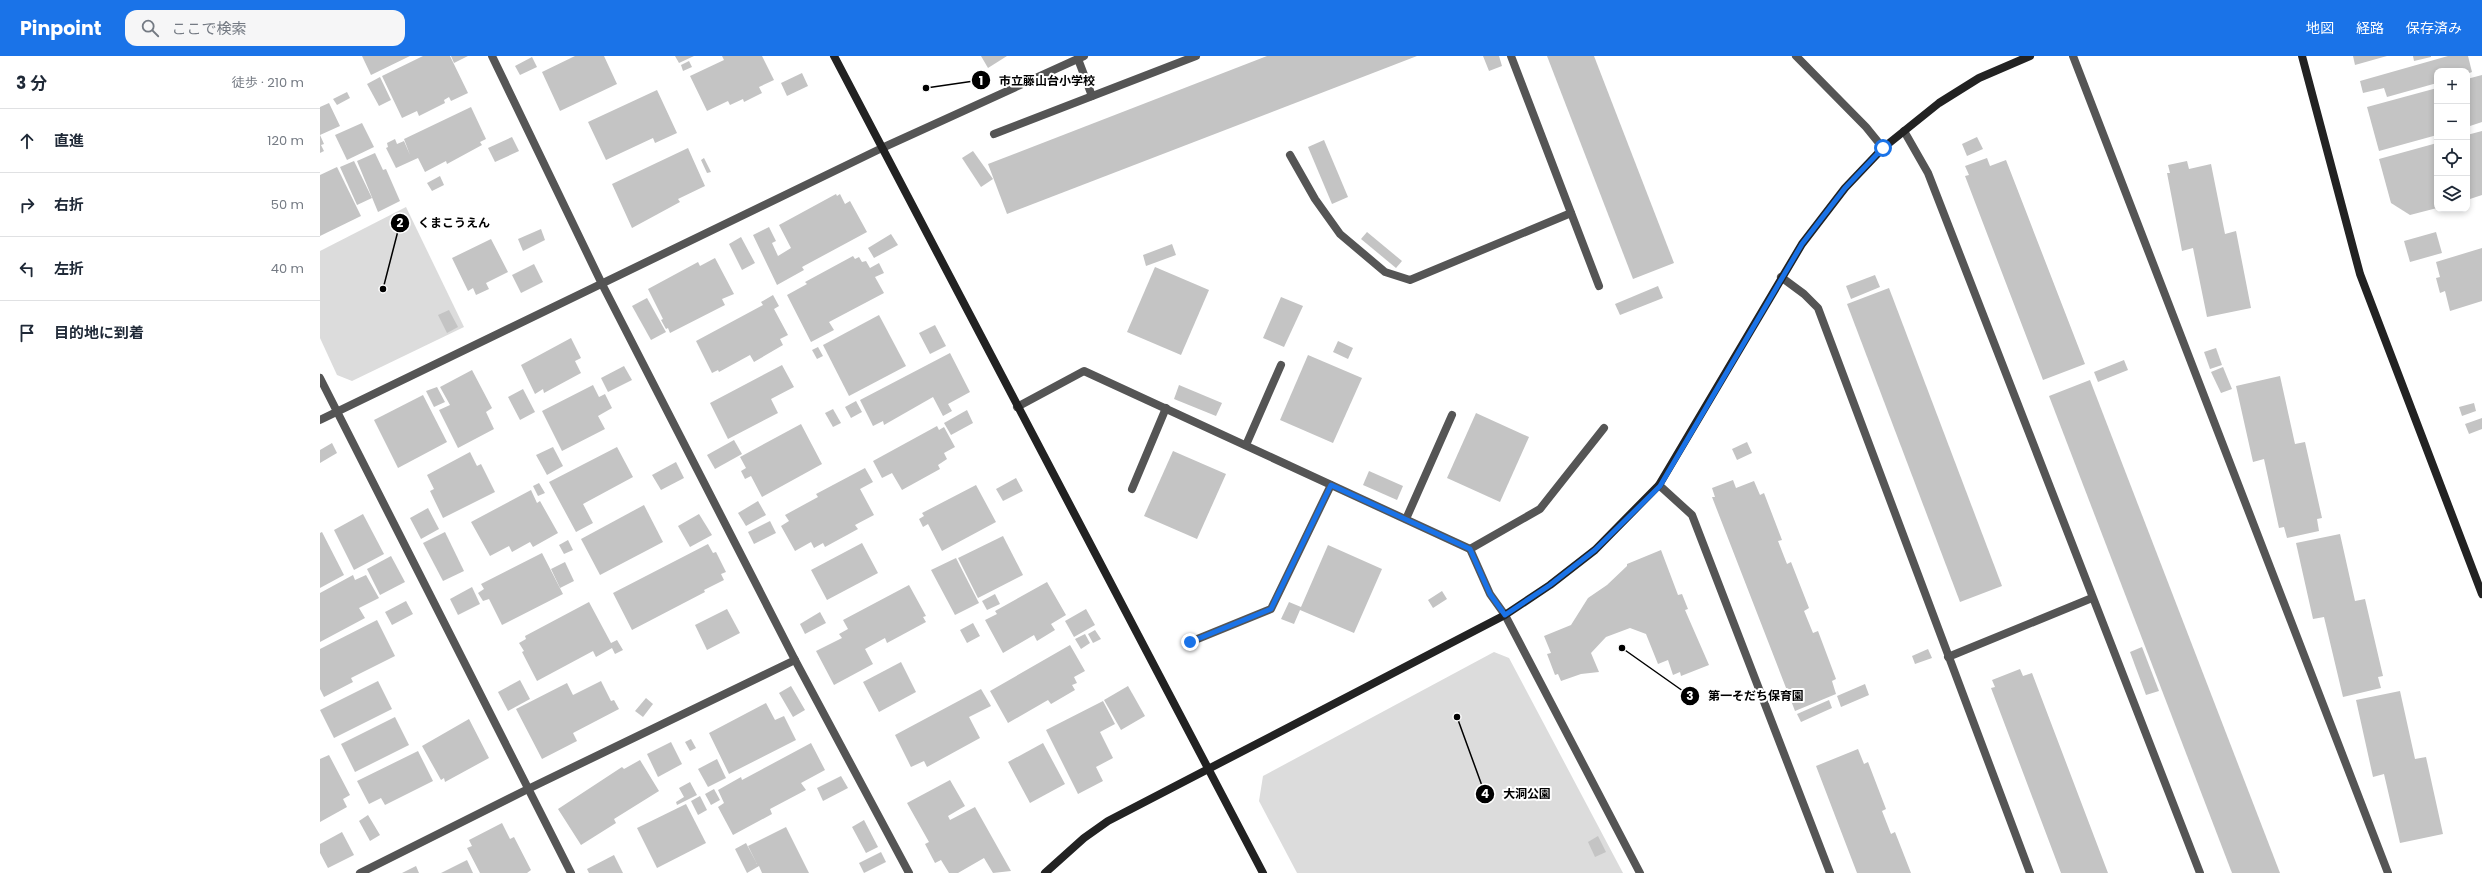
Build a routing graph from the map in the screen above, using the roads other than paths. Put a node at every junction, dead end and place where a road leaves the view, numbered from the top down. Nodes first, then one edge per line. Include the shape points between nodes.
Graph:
1 (492, 56) edge
2 (834, 56) edge
3 (1196, 56) edge
4 (1511, 56) edge
5 (1796, 56) edge
6 (2030, 56) edge
7 (2072, 56) edge
8 (2302, 56) edge
9 (1081, 57) edge
10 (1092, 96) junction
11 (1904, 131) junction
12 (994, 134) dead end
13 (882, 148) junction
14 (1883, 148) junction
15 (1290, 155) dead end
16 (1571, 213) junction
17 (1781, 277) junction
18 (602, 284) junction
19 (1599, 286) dead end
20 (1281, 365) dead end
21 (320, 378) edge
22 (1017, 407) junction
23 (1166, 408) junction
24 (336, 412) junction
25 (1452, 415) dead end
26 (320, 420) edge
27 (1604, 428) dead end
28 (1246, 445) junction
29 (1331, 485) junction
30 (1660, 486) junction
31 (1132, 489) dead end
32 (1406, 519) junction
33 (1470, 549) junction
34 (2482, 594) edge
35 (2092, 598) junction
36 (1505, 615) junction
37 (1190, 642) dead end
38 (1948, 656) junction
39 (795, 660) junction
40 (1207, 769) junction
41 (528, 789) junction
42 (360, 873) edge
43 (570, 873) edge
44 (909, 873) edge
45 (1045, 873) edge
46 (1263, 873) edge
47 (1640, 873) edge
48 (1830, 873) edge
49 (2030, 873) edge
50 (2200, 873) edge
51 (2388, 873) edge

1 - 18 street
2 - 13 street
3 - 10 street
4 - 16 street
5 - 14 street via 1866,127
6 - 11 street via 1979,78 1939,103
7 - 51 street
8 - 34 street via 2360,274
9 - 10 street
9 - 13 street
10 - 12 street
11 - 14 street
11 - 35 street via 1928,173
13 - 18 street
13 - 22 street
14 - 17 street via 1819,220
15 - 16 street via 1314,199 1340,234 1385,272 1410,280
16 - 19 street
17 - 30 street
17 - 38 street via 1818,308
18 - 24 street
18 - 39 street
20 - 28 street
21 - 24 street
22 - 23 street via 1084,371
22 - 40 street
23 - 28 street
23 - 31 street
24 - 26 street
24 - 41 street
25 - 32 street
27 - 33 street via 1540,509
28 - 29 street
29 - 32 street
29 - 37 street via 1271,609
30 - 36 street via 1595,550 1550,585
30 - 48 street via 1692,515
32 - 33 street
33 - 36 street via 1490,594
35 - 38 street
35 - 50 street
36 - 40 street
36 - 47 street
38 - 49 street
39 - 41 street
39 - 44 street
40 - 45 street via 1108,821 1084,838
40 - 46 street
41 - 42 street
41 - 43 street

